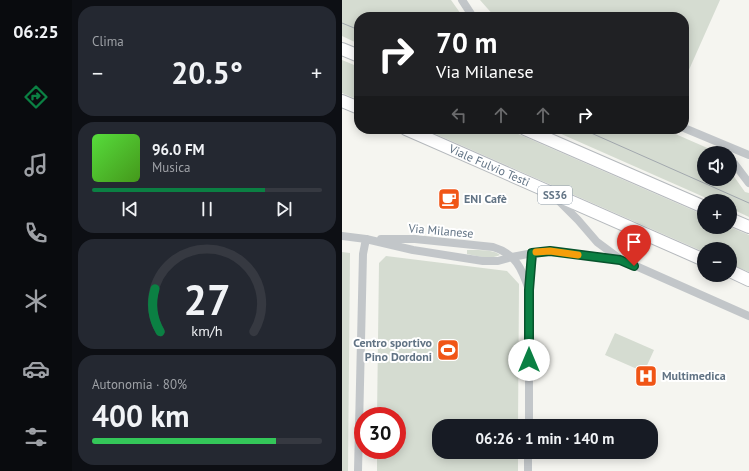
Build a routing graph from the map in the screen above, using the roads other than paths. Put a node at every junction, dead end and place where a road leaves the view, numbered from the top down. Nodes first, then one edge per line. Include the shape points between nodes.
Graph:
1 (462, 0) edge
2 (470, 12) edge
3 (342, 49) edge
4 (354, 54) edge
5 (342, 101) edge
6 (354, 106) edge
7 (689, 130) edge
8 (417, 134) edge
9 (536, 134) edge
10 (720, 143) junction
11 (722, 146) edge
12 (749, 155) edge
13 (737, 167) edge
14 (749, 183) edge
15 (550, 192) junction
16 (697, 204) edge
17 (737, 221) edge
18 (749, 227) edge
19 (342, 236) edge
20 (366, 239) junction
21 (532, 253) junction
22 (512, 257) junction
23 (697, 257) edge
24 (620, 260) junction
25 (737, 275) edge
26 (749, 280) edge
27 (529, 290) junction
28 (749, 316) edge
29 (529, 419) edge
30 (528, 459) edge
31 (358, 471) edge
32 (528, 471) edge

1 - 2 street
3 - 4 main road
5 - 6 main road
7 - 10 street
8 - 15 main road, Viale Fulvio Testi / SS36
9 - 16 main road
10 - 11 street
10 - 12 street
13 - 14 street
15 - 23 main road, Viale Fulvio Testi / SS36
15 - 24 street via 597,242
17 - 18 main road
19 - 20 street, Via Milanese
20 - 22 street, Via Milanese via 470,260 498,261
20 - 22 street, Via Milanese via 415,239 493,247 504,250
20 - 31 street
21 - 22 street, Via Milanese
21 - 24 street, Via Milanese via 550,251
21 - 27 street
22 - 27 street via 520,267
24 - 28 street, Via Milanese
25 - 26 main road
27 - 29 street
30 - 32 street

